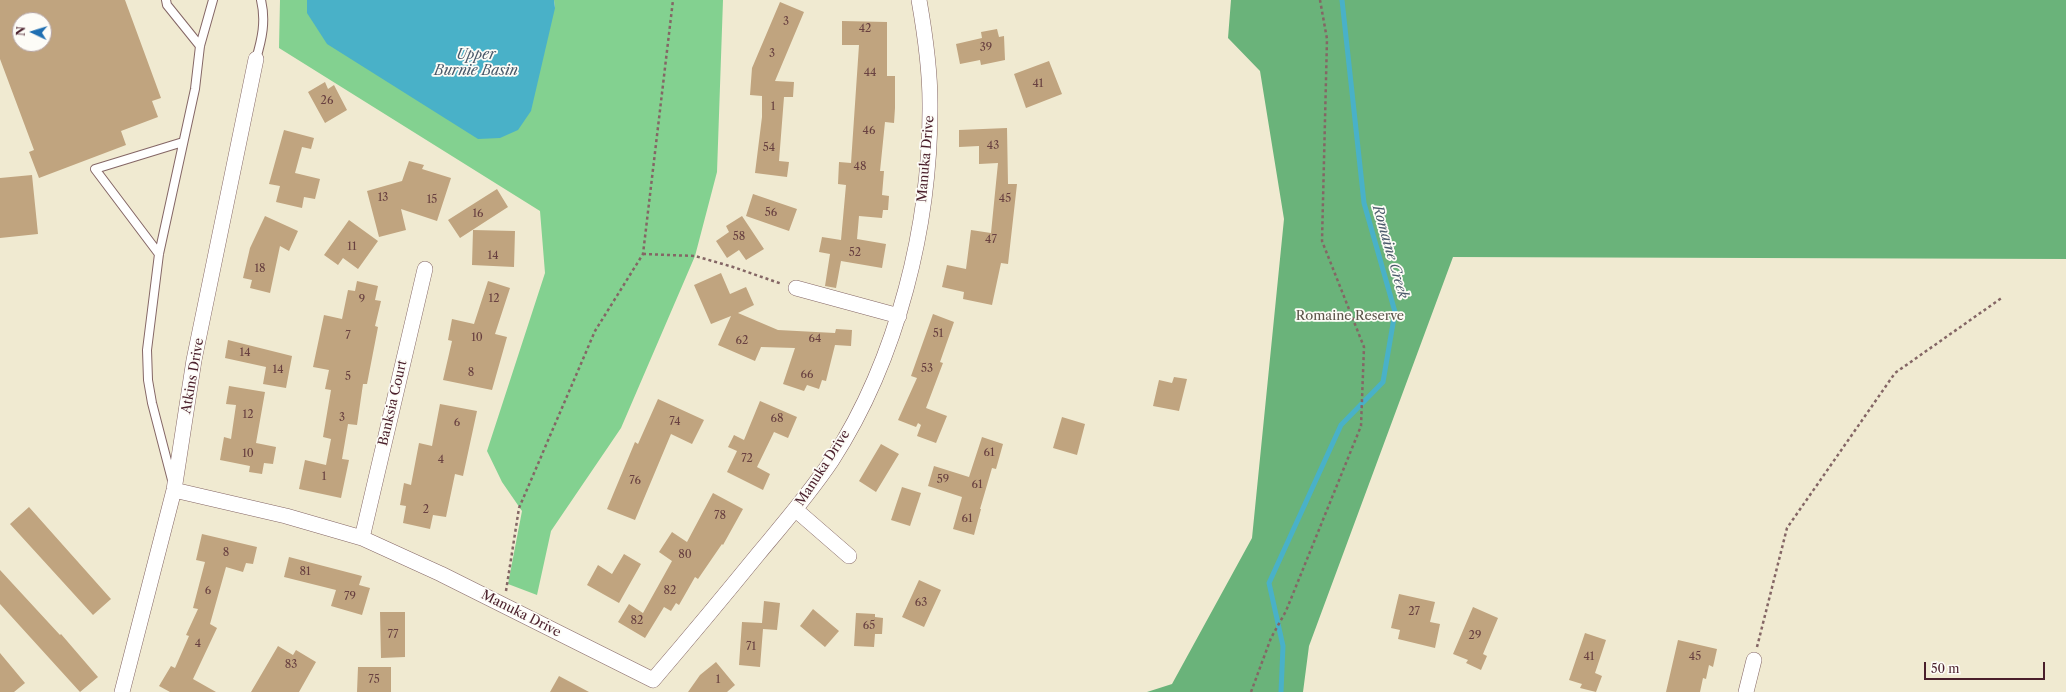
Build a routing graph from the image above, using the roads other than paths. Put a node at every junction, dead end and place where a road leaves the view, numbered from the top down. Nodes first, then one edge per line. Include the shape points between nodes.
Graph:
1 (166, 0) edge
2 (213, 0) edge
3 (261, 0) edge
4 (919, 0) edge
5 (200, 46) junction
6 (256, 59) joint
7 (183, 142) junction
8 (159, 254) junction
9 (425, 269) dead end
10 (796, 288) road end
11 (899, 316) junction
12 (174, 490) junction
13 (796, 510) junction
14 (362, 538) junction
15 (849, 556) dead end
16 (1754, 660) road end
17 (651, 686) edge
18 (122, 692) edge
19 (1746, 692) edge

1 - 5 lane via 167,5
2 - 5 lane
3 - 6 lane via 264,21
4 - 11 street, Manuka Drive via 927,44 930,102 928,167 920,219
5 - 7 lane via 195,89
6 - 12 street, Atkins Drive via 194,360
7 - 8 lane
7 - 8 lane via 95,169
8 - 12 lane via 148,350 148,380
9 - 14 street, Banksia Court
10 - 11 street
11 - 13 street, Manuka Drive via 865,401 832,459
12 - 14 street, Manuka Drive via 286,516
12 - 18 street, Atkins Drive
13 - 15 street, Manuka Drive
13 - 17 street, Manuka Drive
14 - 17 street, Manuka Drive via 504,605
16 - 19 street

